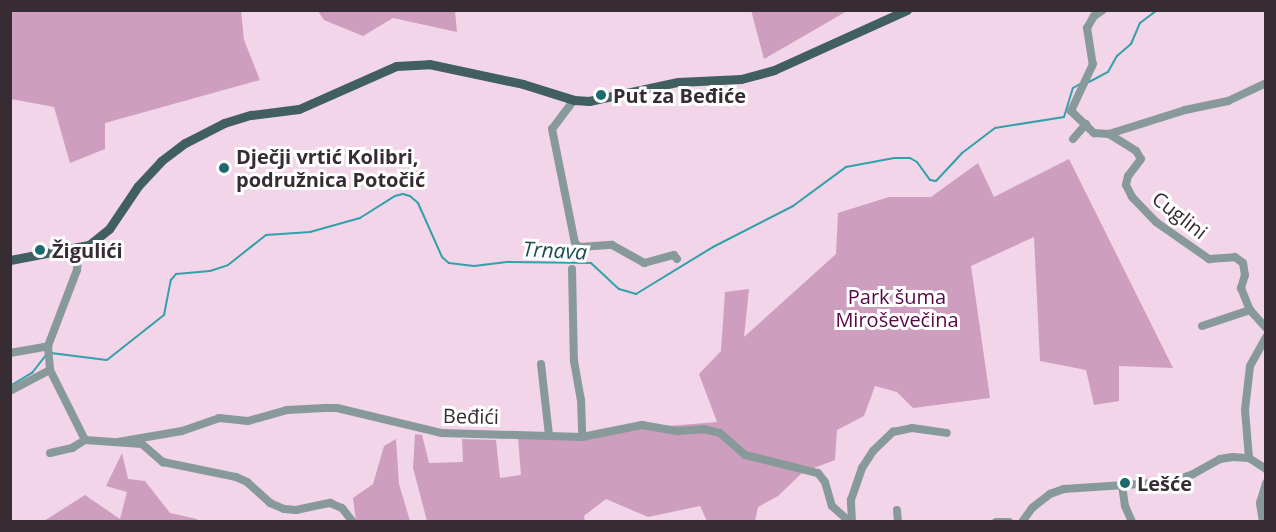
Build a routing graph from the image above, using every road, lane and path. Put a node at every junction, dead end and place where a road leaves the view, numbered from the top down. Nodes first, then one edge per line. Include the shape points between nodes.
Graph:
1 (907, 10) edge
2 (1103, 10) edge
3 (1266, 83) edge
4 (574, 100) junction
5 (1086, 124) junction
6 (1109, 134) junction
7 (1072, 139) dead end
8 (80, 247) junction
9 (677, 259) dead end
10 (10, 260) edge
11 (572, 268) dead end
12 (1250, 310) junction
13 (1202, 326) dead end
14 (1266, 328) edge
15 (1266, 337) edge
16 (49, 350) junction
17 (10, 353) edge
18 (541, 364) dead end
19 (50, 370) junction
20 (10, 391) edge
21 (947, 433) dead end
22 (549, 435) junction
23 (582, 436) junction
24 (85, 440) junction
25 (118, 442) junction
26 (50, 453) dead end
27 (1249, 458) junction
28 (1266, 470) edge
29 (1266, 483) edge
30 (1122, 485) junction
31 (897, 510) dead end
32 (353, 522) edge
33 (851, 522) edge
34 (898, 522) edge
35 (996, 522) edge
36 (1009, 522) edge
37 (1022, 522) edge
38 (1132, 522) edge
39 (1263, 522) edge

1 - 4 main road via 774,70 741,79 678,82 613,97
2 - 5 street via 1087,28 1093,64 1071,111
3 - 6 street via 1228,101
4 - 8 main road via 505,79 429,64 396,66 317,103 224,123 185,143 138,186 109,229 89,245
4 - 9 street via 552,129 575,243 580,247 612,245 644,263 674,255
5 - 6 street, Cuglini via 1094,133
5 - 7 street
6 - 12 street, Cuglini via 1136,151 1141,159 1126,185 1156,222 1209,259 1235,257 1243,263 1241,288
8 - 10 main road
8 - 16 street via 77,270
11 - 23 street via 574,361
12 - 13 street
12 - 14 street, Cuglini
15 - 27 street via 1250,366 1245,410
16 - 17 street
16 - 19 street
18 - 22 street
19 - 20 street
19 - 24 street
21 - 33 street via 912,428 893,432 862,468 851,500
22 - 23 street, Beđići
22 - 25 street, Beđići via 441,434 324,408 287,410 248,420 219,418 182,431
23 - 33 street, Beđići via 642,425 677,431 714,431 745,455 818,473 832,506
24 - 25 street
24 - 26 street
25 - 32 street via 142,444 163,462 236,477 284,509 330,503 342,508
27 - 28 street
27 - 30 street via 1220,459 1170,482
29 - 39 street via 1260,503
30 - 37 street via 1057,491 1032,508
30 - 38 street
31 - 34 street
35 - 36 street

